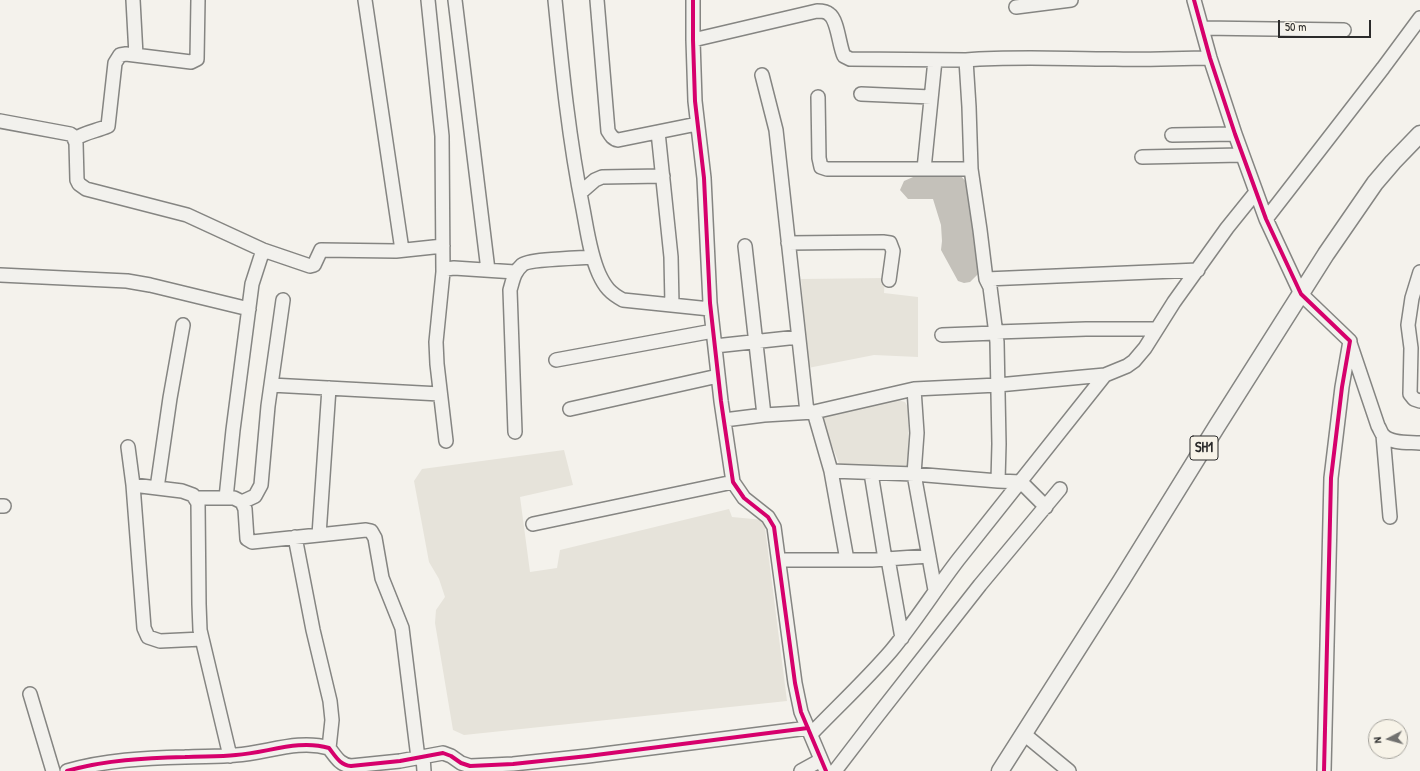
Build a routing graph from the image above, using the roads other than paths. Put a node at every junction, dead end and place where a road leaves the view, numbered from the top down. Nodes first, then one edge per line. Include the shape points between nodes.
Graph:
1 (133, 0) edge
2 (198, 0) edge
3 (365, 0) edge
4 (428, 0) edge
5 (455, 0) edge
6 (555, 0) edge
7 (597, 0) edge
8 (693, 0) edge
9 (1071, 0) edge
10 (1194, 0) edge
11 (1016, 7) dead end
12 (1420, 18) edge
13 (1202, 28) junction
14 (1344, 30) dead end
15 (692, 40) junction
16 (136, 55) junction
17 (1210, 58) junction
18 (935, 60) junction
19 (966, 60) junction
20 (762, 75) dead end
21 (861, 94) dead end
22 (818, 97) dead end
23 (931, 97) junction
24 (0, 121) edge
25 (697, 124) junction
26 (658, 132) junction
27 (1235, 134) junction
28 (1420, 134) edge
29 (1172, 135) dead end
30 (75, 139) junction
31 (1242, 155) junction
32 (1142, 157) dead end
33 (924, 169) junction
34 (971, 169) junction
35 (663, 176) junction
36 (1256, 192) junction
37 (580, 193) junction
38 (1266, 219) junction
39 (788, 243) junction
40 (443, 246) junction
41 (745, 246) dead end
42 (263, 250) junction
43 (402, 250) junction
44 (593, 257) junction
45 (488, 270) junction
46 (1198, 270) junction
47 (444, 272) junction
48 (515, 272) junction
49 (1420, 272) edge
50 (0, 275) edge
51 (986, 279) junction
52 (889, 280) dead end
53 (1301, 294) junction
54 (283, 300) dead end
55 (672, 305) junction
56 (249, 309) junction
57 (710, 309) junction
58 (183, 325) dead end
59 (1157, 329) junction
60 (713, 331) junction
61 (996, 332) junction
62 (942, 335) dead end
63 (798, 337) junction
64 (1350, 341) junction
65 (755, 342) junction
66 (715, 346) junction
67 (556, 360) dead end
68 (1105, 375) junction
69 (718, 376) junction
70 (271, 385) junction
71 (998, 385) junction
72 (328, 388) junction
73 (914, 389) junction
74 (440, 394) junction
75 (1420, 401) edge
76 (570, 409) dead end
77 (810, 412) junction
78 (764, 415) junction
79 (724, 420) junction
80 (515, 432) dead end
81 (1383, 435) junction
82 (446, 441) dead end
83 (1420, 443) edge
84 (128, 447) dead end
85 (831, 471) junction
86 (870, 473) junction
87 (914, 474) junction
88 (998, 481) junction
89 (733, 482) junction
90 (1021, 482) junction
91 (133, 485) junction
92 (157, 488) junction
93 (1060, 489) dead end
94 (195, 498) junction
95 (226, 498) junction
96 (242, 502) junction
97 (1046, 507) junction
98 (1390, 517) dead end
99 (533, 524) dead end
100 (319, 535) junction
101 (295, 537) junction
102 (929, 556) junction
103 (887, 559) junction
104 (779, 560) junction
105 (847, 560) junction
106 (935, 590) junction
107 (902, 638) junction
108 (202, 639) junction
109 (30, 694) dead end
110 (809, 731) junction
111 (1024, 734) junction
112 (329, 748) junction
113 (230, 756) junction
114 (421, 757) junction
115 (153, 765) edge
116 (824, 765) edge
117 (537, 766) edge
118 (390, 767) edge
119 (53, 771) edge
120 (67, 771) edge
121 (424, 771) edge
122 (801, 771) edge
123 (835, 771) edge
124 (1000, 771) edge
125 (1069, 771) edge
126 (1324, 771) edge

1 - 16 street
2 - 16 street via 197,59 191,62
3 - 43 street
4 - 40 street via 442,136
5 - 45 street
6 - 37 street
7 - 26 street via 608,131 618,140
8 - 15 street
9 - 11 street
10 - 13 street
12 - 38 street
13 - 14 street
13 - 17 street
15 - 18 street via 817,11 831,15 836,23 841,50 844,56 850,59
15 - 25 street
16 - 30 street via 120,55 115,63 108,126
17 - 19 street
17 - 27 street
18 - 19 street
18 - 23 street
19 - 34 street
20 - 39 street via 774,117
21 - 23 street
22 - 33 street via 821,167
23 - 33 street
24 - 30 street via 70,134
25 - 26 street
25 - 57 street via 704,178
26 - 35 street
27 - 29 street
27 - 31 street
28 - 53 main road, SH1 via 1375,183
30 - 42 street via 76,176 82,187 187,215
31 - 32 street
31 - 36 street
33 - 34 street
34 - 51 street
35 - 37 street via 602,177
35 - 55 street via 671,257
36 - 38 street
36 - 46 street
37 - 44 street
38 - 53 street
39 - 52 street via 890,243 893,252
39 - 63 street
40 - 43 street
40 - 47 street
41 - 65 street
42 - 43 street via 312,266 321,250
42 - 56 street via 252,284
44 - 48 street via 523,263
44 - 55 street via 599,274 612,295 623,300
45 - 47 street via 450,268
45 - 48 street
46 - 51 street
46 - 59 street
47 - 74 street via 436,342
48 - 80 street via 510,290
49 - 75 street via 1412,298 1408,325 1411,348 1410,394
50 - 56 street via 127,281
51 - 61 street via 990,287
53 - 64 street
53 - 111 main road, SH1
54 - 70 street
55 - 57 street
56 - 95 street
57 - 60 street
58 - 92 street
59 - 61 street
59 - 68 street via 1134,361
60 - 66 street
60 - 67 street
61 - 62 street
61 - 71 street
63 - 65 street
63 - 77 street
64 - 81 street
64 - 126 street via 1331,478
65 - 66 street
65 - 78 street
66 - 69 street
68 - 71 street
68 - 90 street
69 - 76 street
69 - 79 street
70 - 72 street
70 - 96 street via 261,485 254,496
71 - 73 street
71 - 88 street
72 - 74 street
72 - 100 street
73 - 77 street
73 - 87 street via 917,433
74 - 82 street
77 - 78 street
77 - 85 street
78 - 79 street
79 - 89 street
81 - 83 street via 1399,442
81 - 98 street
84 - 91 street
85 - 86 street
85 - 105 street
86 - 87 street
86 - 103 street
87 - 88 street
87 - 102 street
88 - 90 street
89 - 99 street
89 - 104 street via 744,498 768,517 774,526
90 - 97 street
90 - 106 street
91 - 92 street
91 - 108 street via 144,628 148,636 160,641
92 - 94 street via 182,491 193,494
93 - 97 street
94 - 95 street
94 - 108 street via 198,503
95 - 96 street
96 - 101 street via 245,509 247,539 252,542
97 - 123 street via 980,585
100 - 101 street
100 - 114 street via 366,530 371,531 375,538 382,578 402,628
101 - 112 street via 330,701 332,720
102 - 103 street
102 - 106 street
103 - 105 street
103 - 107 street
104 - 105 street
104 - 110 street via 795,683 801,712
106 - 107 street
107 - 110 street via 874,669
108 - 113 street
109 - 119 street
110 - 116 street
110 - 117 street
111 - 124 main road, SH1
111 - 125 street
112 - 113 street via 310,745
112 - 118 street via 345,765
113 - 115 street
114 - 117 street via 443,753 470,766
114 - 118 street
114 - 121 street
115 - 120 street via 124,760
116 - 122 street

